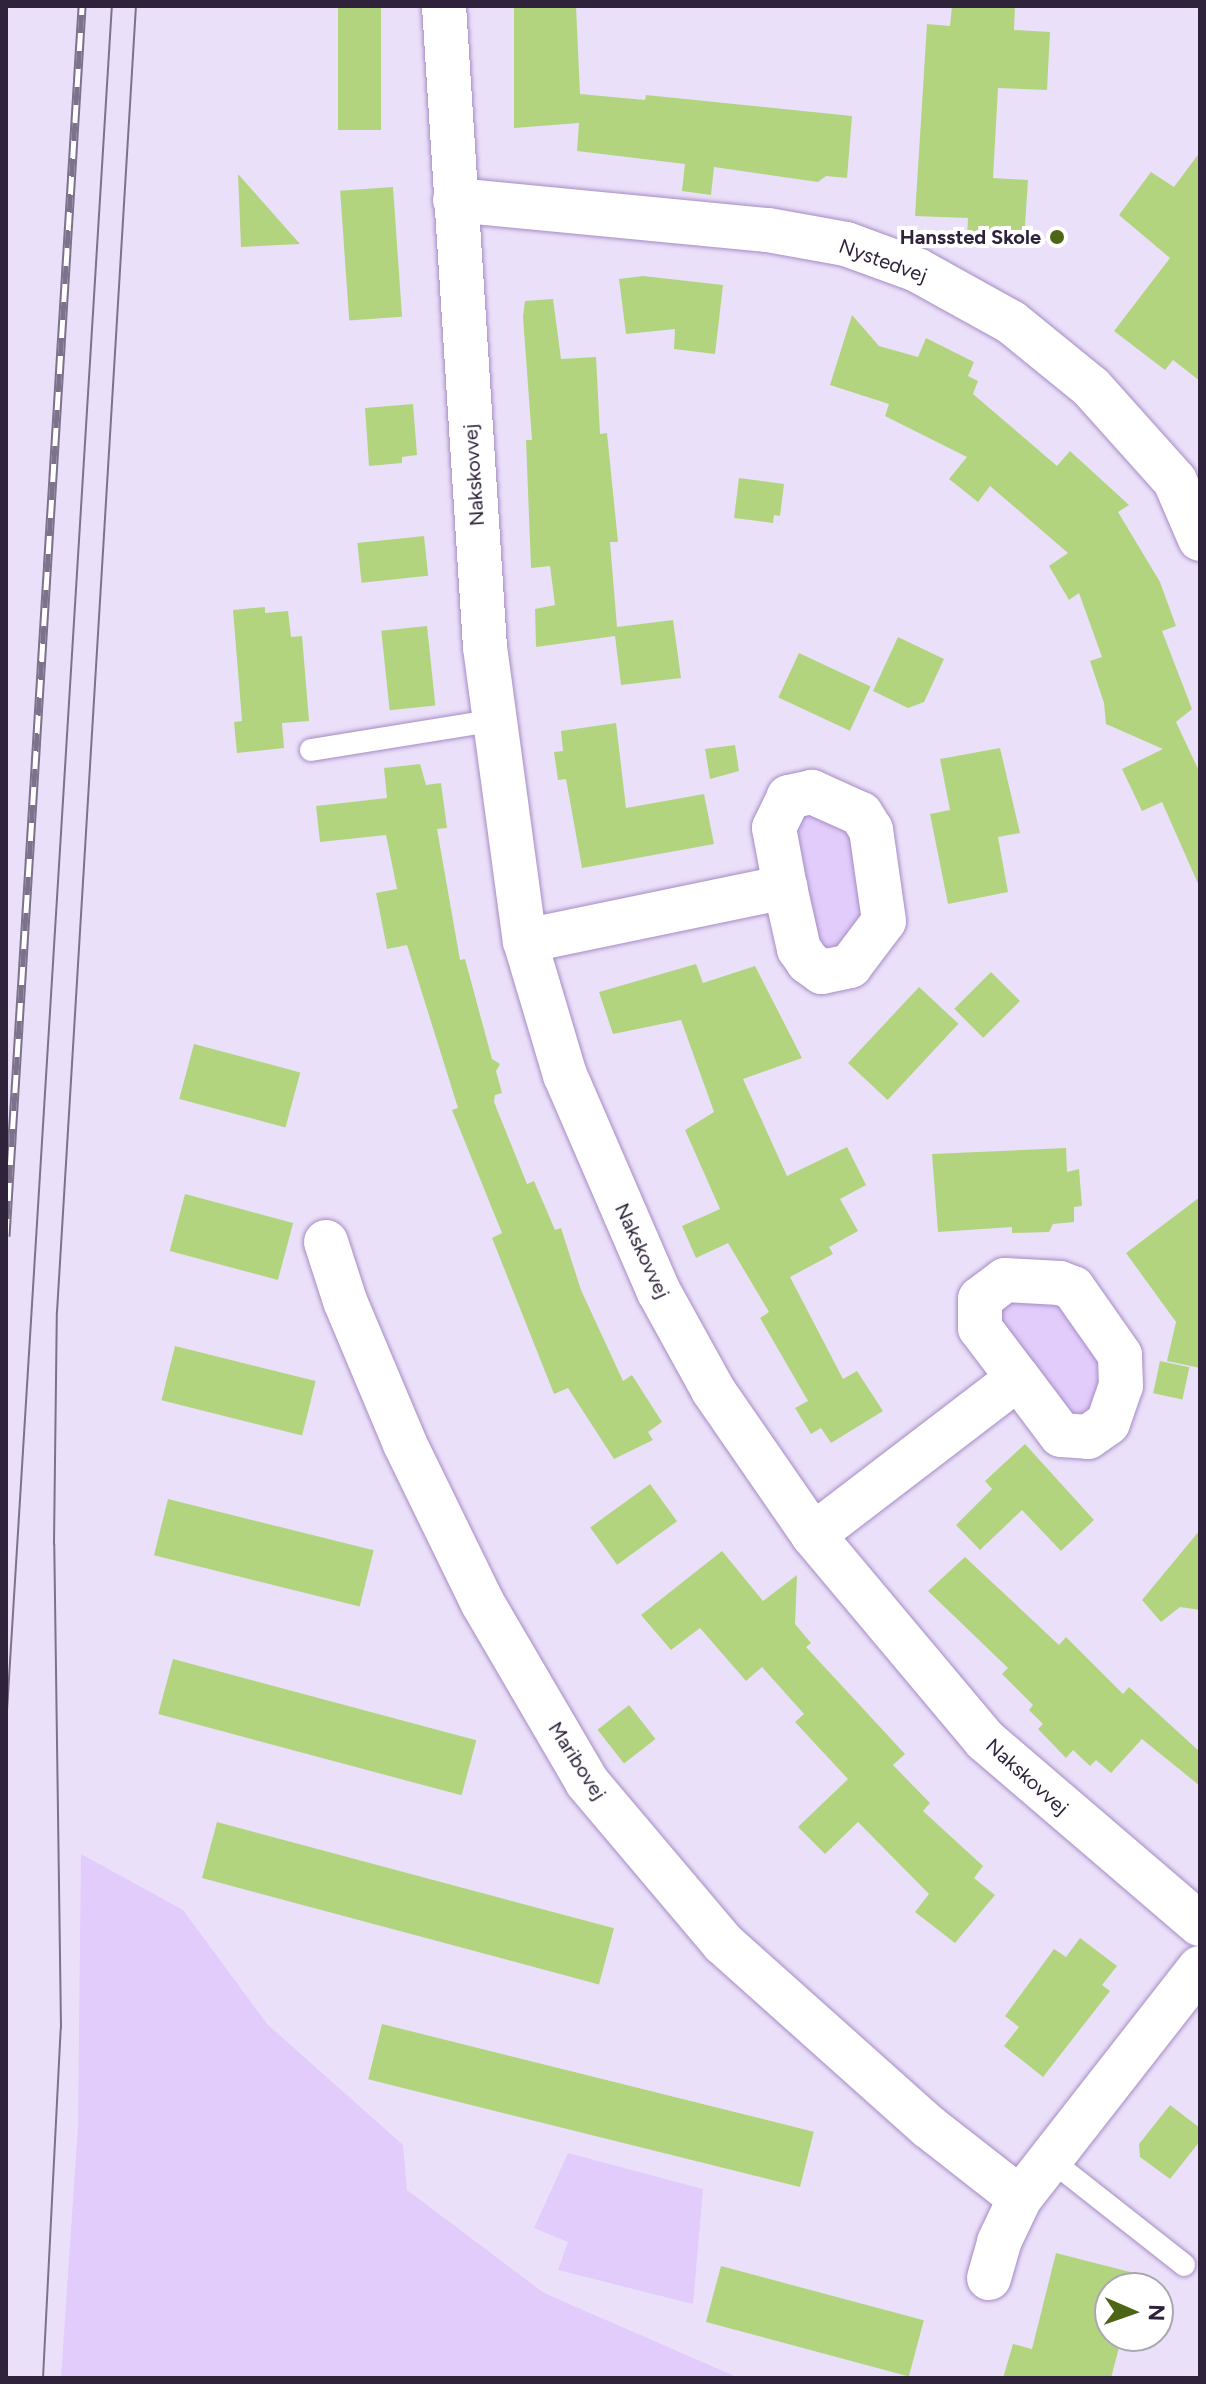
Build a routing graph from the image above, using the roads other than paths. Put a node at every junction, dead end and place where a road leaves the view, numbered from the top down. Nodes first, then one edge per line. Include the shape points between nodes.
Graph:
1 (444, 6) edge
2 (455, 200) junction
3 (1187, 473) edge
4 (1200, 539) edge
5 (496, 720) junction
6 (311, 750) dead end
7 (785, 887) dead end
8 (525, 941) junction
9 (326, 1242) dead end
10 (1018, 1378) dead end
11 (813, 1535) junction
12 (1200, 1924) edge
13 (1200, 1968) edge
14 (1052, 2161) junction
15 (1020, 2198) junction
16 (1184, 2265) dead end
17 (989, 2278) dead end

1 - 2 street, Nakskovvej
2 - 3 street, Nystedvej via 768,230 846,244 917,270 1011,322
2 - 5 street, Nakskovvej via 485,647
3 - 4 street, Nystedvej
5 - 6 lane
5 - 8 street, Nakskovvej
7 - 8 street
8 - 11 street, Nakskovvej via 565,1075 659,1292 713,1390
9 - 15 street, Maribovej via 345,1301 411,1457 482,1602 587,1782 723,1943 929,2127
10 - 11 street
11 - 12 street, Nakskovvej via 985,1740
13 - 14 street
14 - 15 street
14 - 16 lane
15 - 17 street

